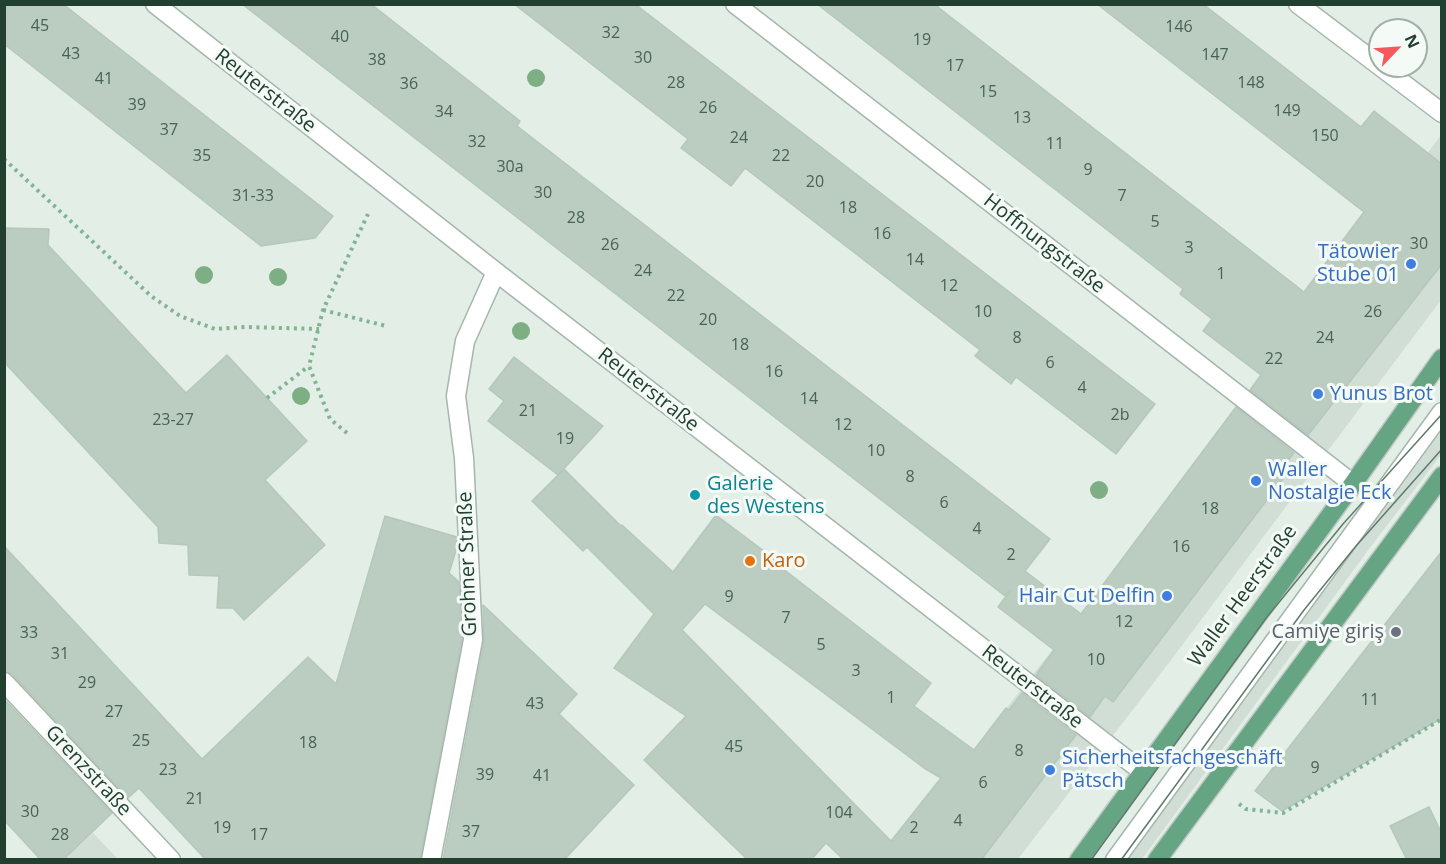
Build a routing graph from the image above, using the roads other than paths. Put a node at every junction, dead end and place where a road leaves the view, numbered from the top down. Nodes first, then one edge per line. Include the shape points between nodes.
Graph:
1 (155, 4) edge
2 (735, 4) edge
3 (1298, 4) edge
4 (1442, 113) edge
5 (495, 272) junction
6 (1442, 358) edge
7 (1435, 374) edge
8 (1442, 411) edge
9 (1442, 476) edge
10 (1353, 484) junction
11 (4, 681) edge
12 (1143, 772) junction
13 (171, 860) edge
14 (431, 860) edge
15 (1080, 860) edge
16 (1115, 860) edge
17 (1157, 860) edge

1 - 5 street, Reuterstraße
2 - 10 street, Hoffnungstraße
3 - 4 street
5 - 12 street, Reuterstraße
5 - 14 street, Grohner Straße via 465,341 456,396 464,458 473,640
6 - 7 main road, Waller Heerstraße
7 - 10 main road, Waller Heerstraße
8 - 16 street
9 - 17 main road
10 - 12 main road, Waller Heerstraße
11 - 13 street, Grenzstraße
12 - 15 main road, Waller Heerstraße

